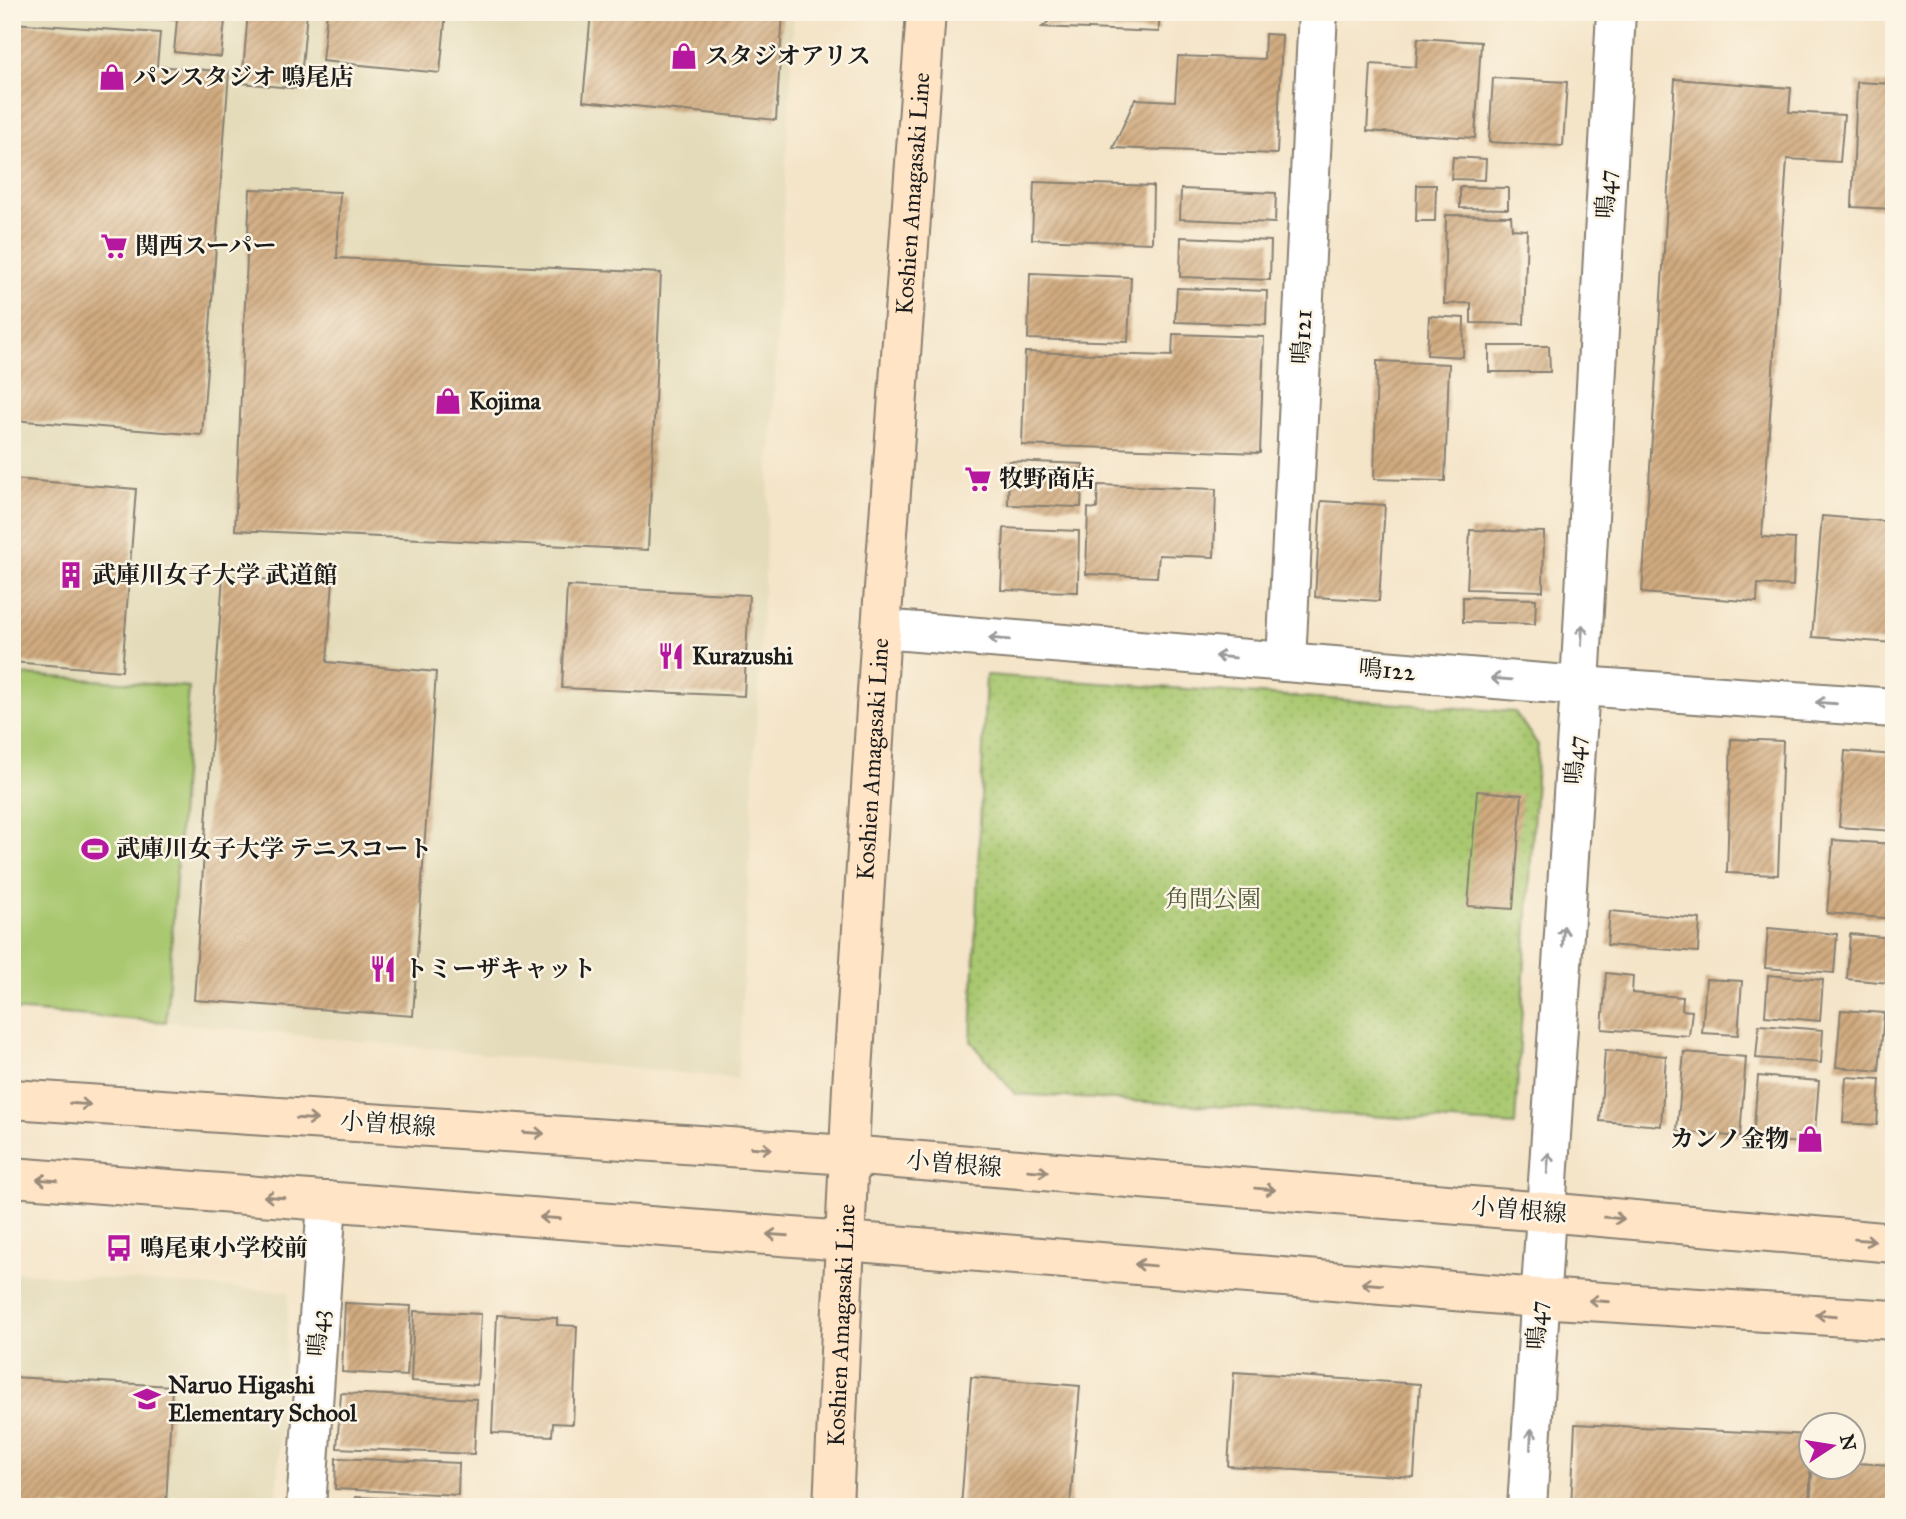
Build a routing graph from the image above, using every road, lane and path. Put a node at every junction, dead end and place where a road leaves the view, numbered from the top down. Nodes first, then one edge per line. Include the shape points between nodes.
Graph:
1 (926, 12) edge
2 (1318, 12) edge
3 (1616, 12) edge
4 (881, 629) junction
5 (1286, 662) junction
6 (1580, 686) junction
7 (1894, 708) edge
8 (12, 1099) edge
9 (848, 1154) junction
10 (12, 1177) edge
11 (327, 1201) junction
12 (1545, 1212) junction
13 (845, 1241) junction
14 (1894, 1243) edge
15 (1539, 1298) junction
16 (1894, 1320) edge
17 (306, 1507) edge
18 (834, 1507) edge
19 (1527, 1507) edge

1 - 4 street, Koshien Amagasaki Line
2 - 5 street, 鳴121
6 -> 3 street, 鳴47
5 -> 4 street, 鳴122
4 - 9 street, Koshien Amagasaki Line
6 -> 5 street, 鳴122
7 -> 6 street, 鳴122
12 -> 6 street, 鳴47
8 -> 9 street, 小曽根線
9 -> 12 street, 小曽根線
9 - 13 street, Koshien Amagasaki Line
11 -> 10 street
13 -> 11 street
11 - 17 street, 鳴43
12 -> 14 street, 小曽根線
12 - 15 street, 鳴47
15 -> 13 street
13 - 18 street, Koshien Amagasaki Line
16 -> 15 street
19 -> 15 street, 鳴47

